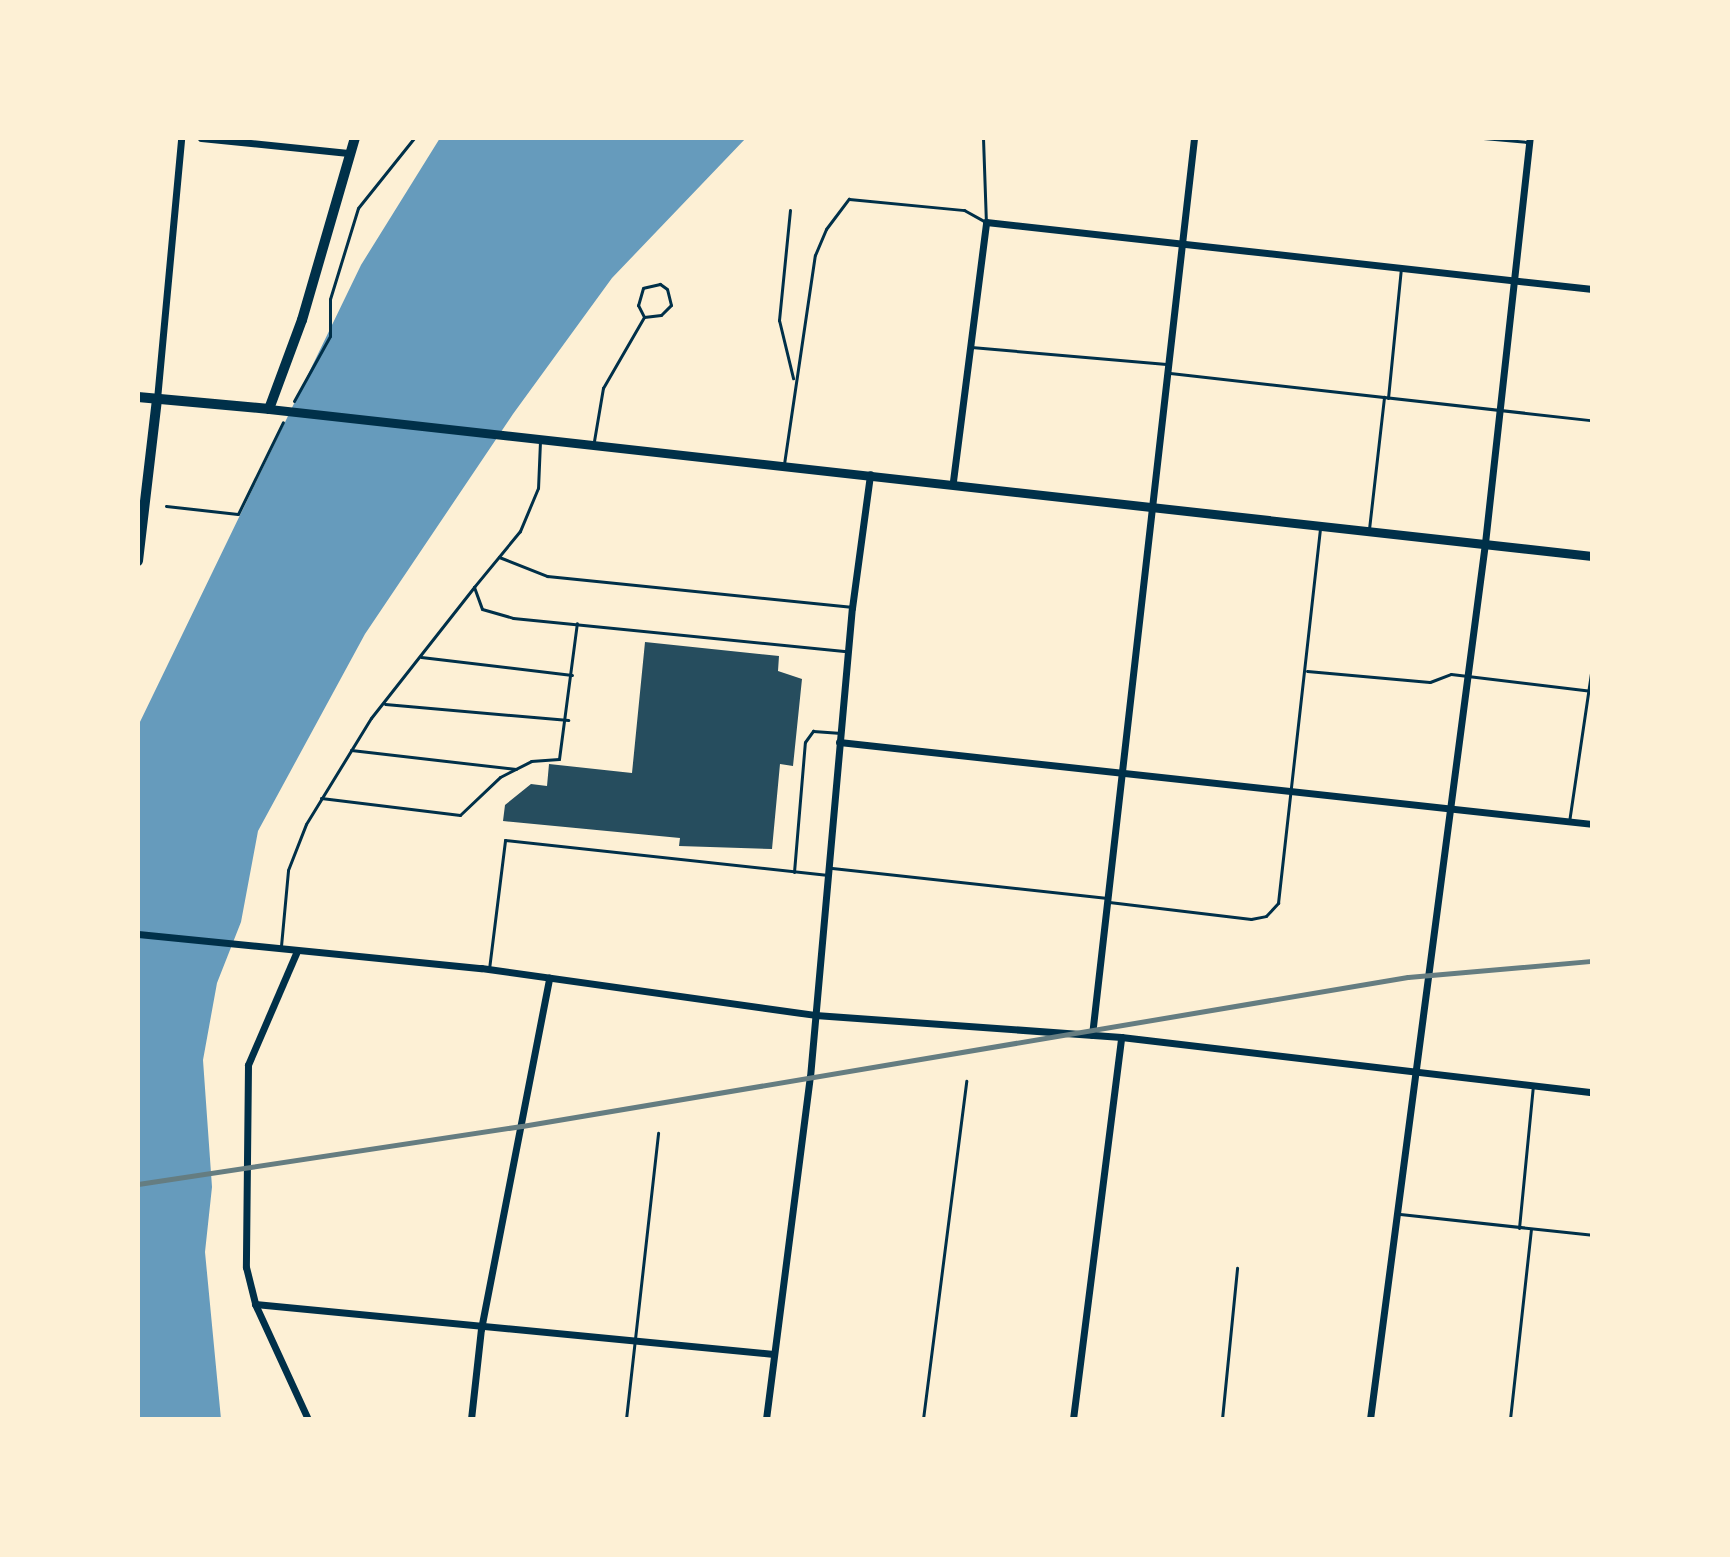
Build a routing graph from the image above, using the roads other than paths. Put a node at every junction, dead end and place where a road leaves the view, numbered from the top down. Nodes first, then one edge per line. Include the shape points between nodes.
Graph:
1 (181, 138) edge
2 (201, 138) edge
3 (355, 138) edge
4 (983, 138) edge
5 (1194, 138) edge
6 (1483, 138) edge
7 (1530, 140) edge
8 (348, 153) junction
9 (790, 210) dead end
10 (986, 222) junction
11 (1182, 243) junction
12 (1401, 268) junction
13 (1515, 281) junction
14 (1592, 289) edge
15 (644, 317) junction
16 (971, 347) junction
17 (1168, 368) junction
18 (793, 382) junction
19 (138, 397) edge
20 (1386, 397) junction
21 (157, 399) junction
22 (269, 409) junction
23 (1500, 411) junction
24 (1592, 420) edge
25 (540, 435) junction
26 (594, 441) junction
27 (784, 464) junction
28 (870, 474) junction
29 (953, 481) junction
30 (1151, 507) junction
31 (1321, 525) junction
32 (140, 528) edge
33 (1369, 530) junction
34 (1485, 543) junction
35 (1592, 556) edge
36 (499, 557) junction
37 (138, 561) edge
38 (474, 587) junction
39 (852, 608) junction
40 (577, 623) junction
41 (849, 651) junction
42 (420, 656) junction
43 (1592, 666) edge
44 (1306, 671) junction
45 (572, 675) junction
46 (1467, 677) junction
47 (1590, 691) edge
48 (382, 704) junction
49 (568, 720) junction
50 (840, 737) junction
51 (351, 750) junction
52 (516, 769) junction
53 (1122, 773) junction
54 (1292, 790) junction
55 (321, 798) junction
56 (1450, 807) junction
57 (1569, 822) junction
58 (1592, 824) edge
59 (828, 871) junction
60 (794, 872) junction
61 (1107, 900) junction
62 (138, 934) edge
63 (281, 949) junction
64 (297, 951) junction
65 (489, 969) junction
66 (549, 978) junction
67 (815, 1015) junction
68 (1092, 1035) junction
69 (1121, 1037) junction
70 (1415, 1071) junction
71 (966, 1081) dead end
72 (1533, 1085) junction
73 (1592, 1092) edge
74 (658, 1133) dead end
75 (1396, 1214) junction
76 (1519, 1228) junction
77 (1531, 1229) junction
78 (1592, 1235) edge
79 (1237, 1268) dead end
80 (255, 1304) junction
81 (481, 1329) junction
82 (636, 1342) junction
83 (774, 1354) junction
84 (308, 1419) edge
85 (471, 1419) edge
86 (626, 1419) edge
87 (766, 1419) edge
88 (923, 1419) edge
89 (1073, 1419) edge
90 (1222, 1419) edge
91 (1370, 1419) edge
92 (1510, 1419) edge

1 - 21 street
2 - 8 street
3 - 8 main road
4 - 10 lane
5 - 11 street
6 - 7 lane
7 - 13 street
8 - 22 main road via 302,320
9 - 18 lane via 779,320
10 - 11 street
10 - 16 street
10 - 18 lane via 964,210 849,199 826,229 815,255
11 - 12 street
11 - 17 street
12 - 13 street
12 - 20 lane
13 - 14 street
13 - 23 street
15 - 15 lane via 666,311 671,296 660,284 643,288 638,305
15 - 26 lane via 603,388
16 - 17 lane
16 - 29 street
17 - 20 lane
17 - 30 street
18 - 27 lane
19 - 21 main road
20 - 23 lane
20 - 33 lane
21 - 22 main road
21 - 32 main road
22 - 25 street
23 - 24 lane
23 - 34 street
25 - 26 street
25 - 36 lane via 538,488 520,531
26 - 27 street
27 - 28 street
28 - 29 street
28 - 39 street
29 - 30 street
30 - 31 street
30 - 53 street
31 - 33 street
31 - 44 lane
32 - 37 main road
33 - 34 street
34 - 35 street
34 - 46 street
36 - 38 lane
36 - 39 lane via 547,576
38 - 40 lane via 482,609 513,618
38 - 42 lane
39 - 41 street
40 - 41 lane
40 - 45 lane
41 - 50 street
42 - 45 lane
42 - 48 lane
43 - 47 lane
44 - 46 lane via 1430,682 1451,674
44 - 54 lane
45 - 49 lane
46 - 47 lane
46 - 56 street
47 - 57 lane
48 - 49 lane
48 - 51 lane
49 - 52 lane via 559,759 531,761
50 - 53 street
50 - 59 street
50 - 60 lane via 813,731 805,742
51 - 52 lane
51 - 55 lane
52 - 55 lane via 460,815
53 - 54 street
53 - 61 street
54 - 56 street
54 - 61 lane via 1278,903 1266,916 1251,919
55 - 63 lane via 288,870
56 - 57 street
56 - 70 street
57 - 58 street
59 - 60 lane
59 - 61 lane
59 - 67 street
60 - 65 lane via 505,840
61 - 68 street
62 - 63 street
63 - 64 street
64 - 65 street
64 - 80 street via 248,1065 246,1267
65 - 66 street
66 - 67 street
66 - 81 street
67 - 68 street
67 - 83 street
68 - 69 street
69 - 70 street
69 - 89 street
70 - 72 street
70 - 75 street
71 - 88 lane
72 - 73 street
72 - 76 lane
74 - 82 lane
75 - 76 lane
75 - 91 street
76 - 77 lane
77 - 78 lane
77 - 92 lane
79 - 90 lane
80 - 81 street
80 - 84 street
81 - 82 street
81 - 85 street
82 - 83 street
82 - 86 lane
83 - 87 street

